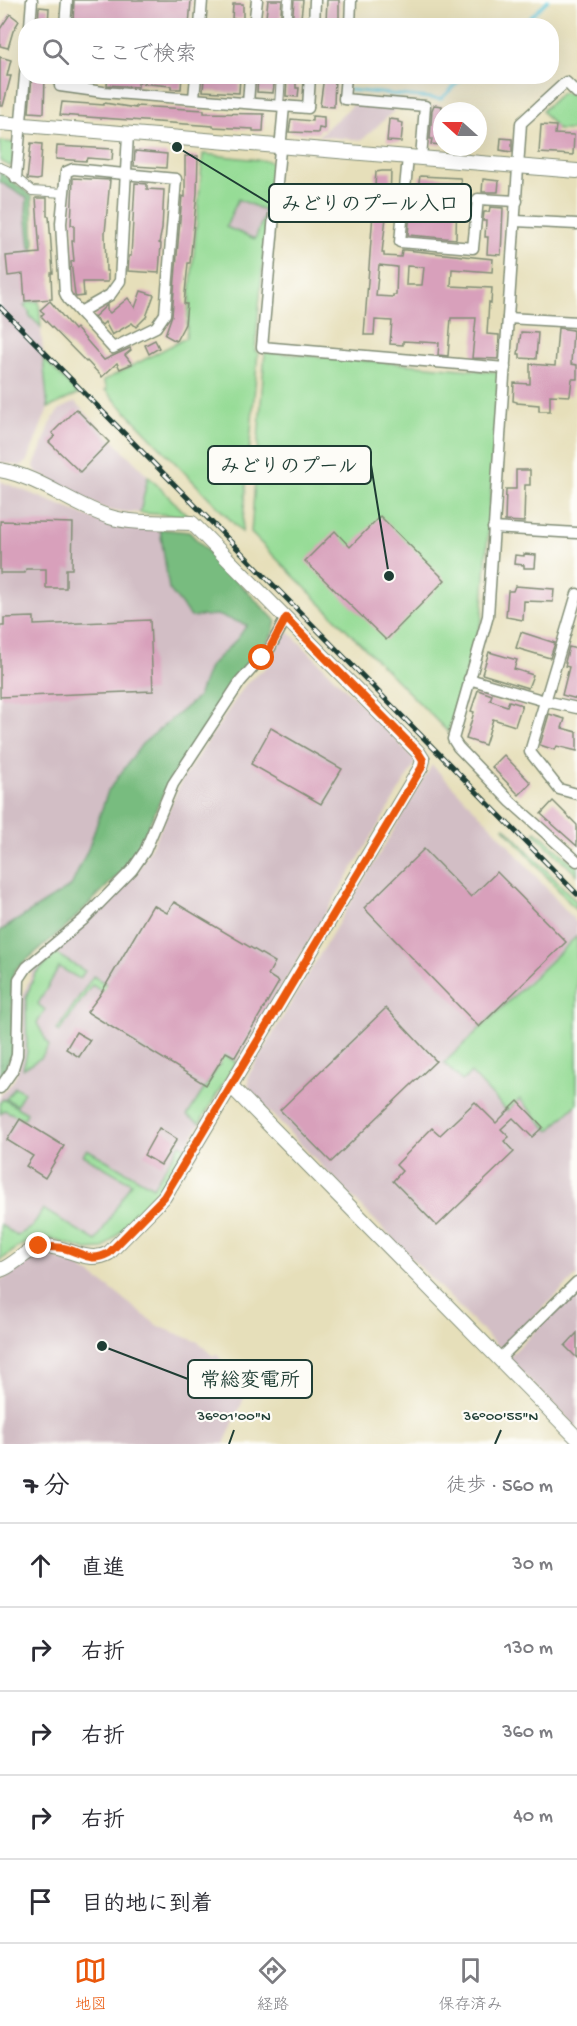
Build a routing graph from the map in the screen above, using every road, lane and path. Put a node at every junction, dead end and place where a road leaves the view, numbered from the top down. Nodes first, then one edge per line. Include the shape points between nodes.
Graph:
1 (32, 0) edge
2 (63, 0) edge
3 (202, 0) edge
4 (256, 0) edge
5 (288, 0) edge
6 (315, 0) edge
7 (351, 0) edge
8 (31, 18) edge
9 (64, 18) edge
10 (201, 18) edge
11 (255, 18) edge
12 (287, 18) edge
13 (314, 18) edge
14 (350, 18) edge
15 (24, 84) edge
16 (60, 84) edge
17 (195, 84) edge
18 (249, 84) edge
19 (281, 84) edge
20 (310, 84) edge
21 (345, 84) edge
22 (577, 93) edge
23 (194, 98) junction
24 (248, 103) junction
25 (281, 106) junction
26 (0, 123) edge
27 (21, 125) junction
28 (128, 134) junction
29 (281, 147) junction
30 (414, 158) junction
31 (0, 167) edge
32 (519, 167) junction
33 (577, 171) edge
34 (125, 174) junction
35 (16, 178) junction
36 (64, 193) junction
37 (517, 201) junction
38 (515, 221) junction
39 (577, 224) edge
40 (80, 312) junction
41 (508, 318) junction
42 (577, 322) edge
43 (505, 368) junction
44 (0, 471) edge
45 (493, 528) junction
46 (577, 533) edge
47 (577, 594) edge
48 (286, 618) junction
49 (469, 679) junction
50 (545, 702) junction
51 (577, 708) edge
52 (577, 794) edge
53 (577, 861) edge
54 (231, 1086) junction
55 (0, 1088) edge
56 (0, 1270) edge
57 (577, 1282) edge
58 (499, 1359) junction
59 (577, 1438) edge
60 (570, 1444) edge

1 - 8 street
2 - 9 street
3 - 10 street
4 - 11 street
5 - 12 street
6 - 13 street
7 - 14 street
15 - 27 street
16 - 23 street via 103,92
17 - 23 street
18 - 24 street
19 - 25 street
20 - 25 street via 308,108
21 - 30 street via 344,99 425,106
22 - 32 street via 566,82 521,123
23 - 24 street
24 - 25 street
25 - 29 street
26 - 27 street
27 - 28 street
27 - 35 street
28 - 29 street
28 - 34 street
29 - 30 street
29 - 43 street via 262,347
30 - 32 street
30 - 37 street via 400,242 473,248 478,199
31 - 35 street
32 - 33 street
32 - 37 street
34 - 36 street via 73,169 66,172
34 - 40 street via 120,281 110,295
34 - 40 street via 176,179 165,314 156,327 113,348
35 - 36 street via 32,191
36 - 40 street via 61,223 65,293
37 - 38 street
38 - 39 street
38 - 41 street
41 - 42 street
41 - 43 street
43 - 45 street
44 - 48 street via 23,476 118,520 192,523
45 - 46 street
45 - 49 street via 488,616
47 - 50 street
48 - 54 street via 423,760
48 - 55 street via 270,648 240,682 173,784 145,851 132,870 83,920 27,967 19,979 17,1055
49 - 50 street
49 - 53 street via 453,739 511,802
50 - 51 street
50 - 52 street via 530,752 560,789
54 - 56 street via 164,1197 109,1253 93,1259 65,1249 39,1246
54 - 58 street
57 - 58 street
58 - 59 street
59 - 60 street

